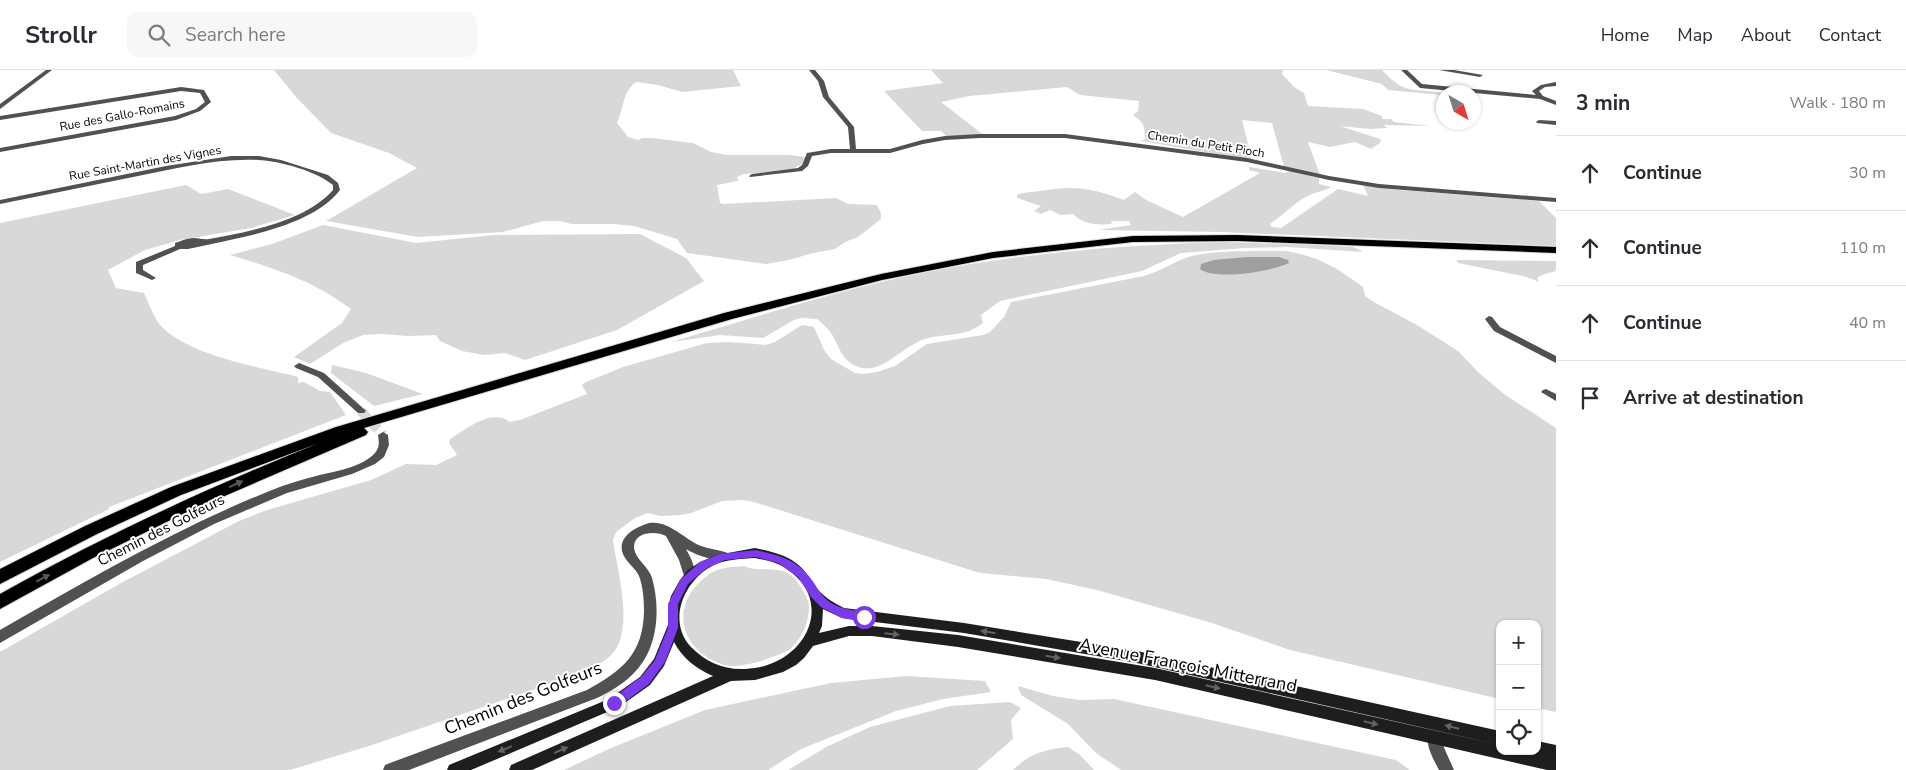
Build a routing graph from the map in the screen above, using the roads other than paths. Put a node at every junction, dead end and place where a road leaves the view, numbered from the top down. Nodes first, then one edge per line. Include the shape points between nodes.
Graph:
1 (49, 70) edge
2 (812, 70) edge
3 (1404, 70) edge
4 (1442, 70) edge
5 (1480, 75) dead end
6 (1556, 84) edge
7 (1541, 96) junction
8 (1556, 103) edge
9 (0, 106) edge
10 (0, 118) edge
11 (1539, 122) dead end
12 (1556, 123) edge
13 (0, 150) edge
14 (853, 151) junction
15 (752, 176) dead end
16 (1556, 200) edge
17 (0, 202) edge
18 (1556, 250) edge
19 (152, 278) dead end
20 (1488, 319) dead end
21 (1556, 360) edge
22 (299, 366) dead end
23 (1546, 392) dead end
24 (1556, 398) edge
25 (444, 399) junction
26 (361, 411) tunnel mouth
27 (383, 435) dead end
28 (256, 462) junction
29 (671, 535) junction
30 (724, 556) junction
31 (0, 576) edge
32 (689, 576) junction
33 (0, 587) edge
34 (815, 594) junction
35 (0, 602) edge
36 (673, 628) junction
37 (0, 637) edge
38 (810, 641) junction
39 (730, 675) junction
40 (1496, 737) edge
41 (1434, 738) junction
42 (1541, 749) edge
43 (1556, 752) edge
44 (1556, 765) edge
45 (390, 770) edge
46 (454, 770) edge
47 (516, 770) edge
48 (1447, 770) edge

1 - 9 street
2 - 14 street via 822,81 826,97 851,127
3 - 7 street via 1420,86
4 - 5 street
6 - 7 street via 1536,89 1536,94
7 - 8 street
10 - 13 street, Rue des Gallo-Romains via 181,90 202,91 208,102 198,110 176,118
11 - 12 street
14 - 15 street, Chemin du Petit Pioch via 809,154 800,170
14 - 16 street, Chemin du Petit Pioch via 890,151 944,138 1065,136 1247,160 1379,186
17 - 19 street, Rue Saint-Martin des Vignes via 231,158 279,161 326,176 336,184 333,197 319,208 288,221 205,242 181,242 179,247 143,261 139,264 139,271
18 - 25 highway via 1237,238 1133,239 1032,249 956,261 826,291
20 - 21 street via 1496,329
22 - 26 street via 321,375
23 - 24 street
25 - 28 highway via 341,430
35 -> 25 highway via 187,506
27 - 37 street, Chemin des Golfeurs via 384,447 372,462 293,486 228,513 139,557
28 - 31 highway via 176,492
28 - 33 highway via 97,536
29 - 30 street, Chemin des Golfeurs via 712,555
29 - 32 street via 684,554
29 - 45 street, Chemin des Golfeurs via 654,527 644,529 630,540 631,556 646,578 651,622 640,657 627,673 592,694
30 - 32 main road
30 - 34 main road via 756,554 781,560 802,574
32 - 36 main road via 673,604
34 - 38 main road via 818,618
40 -> 34 main road, Avenue François Mitterrand via 1137,658 964,628 842,613 824,604
36 - 39 main road via 684,650 705,667
36 -> 46 main road via 659,662 645,681 614,703
38 - 39 main road via 791,661 764,673
38 -> 41 main road, Avenue François Mitterrand via 849,631 958,641 1156,674
47 -> 39 main road
41 - 44 main road, Avenue François Mitterrand
41 - 48 street
42 - 43 main road

